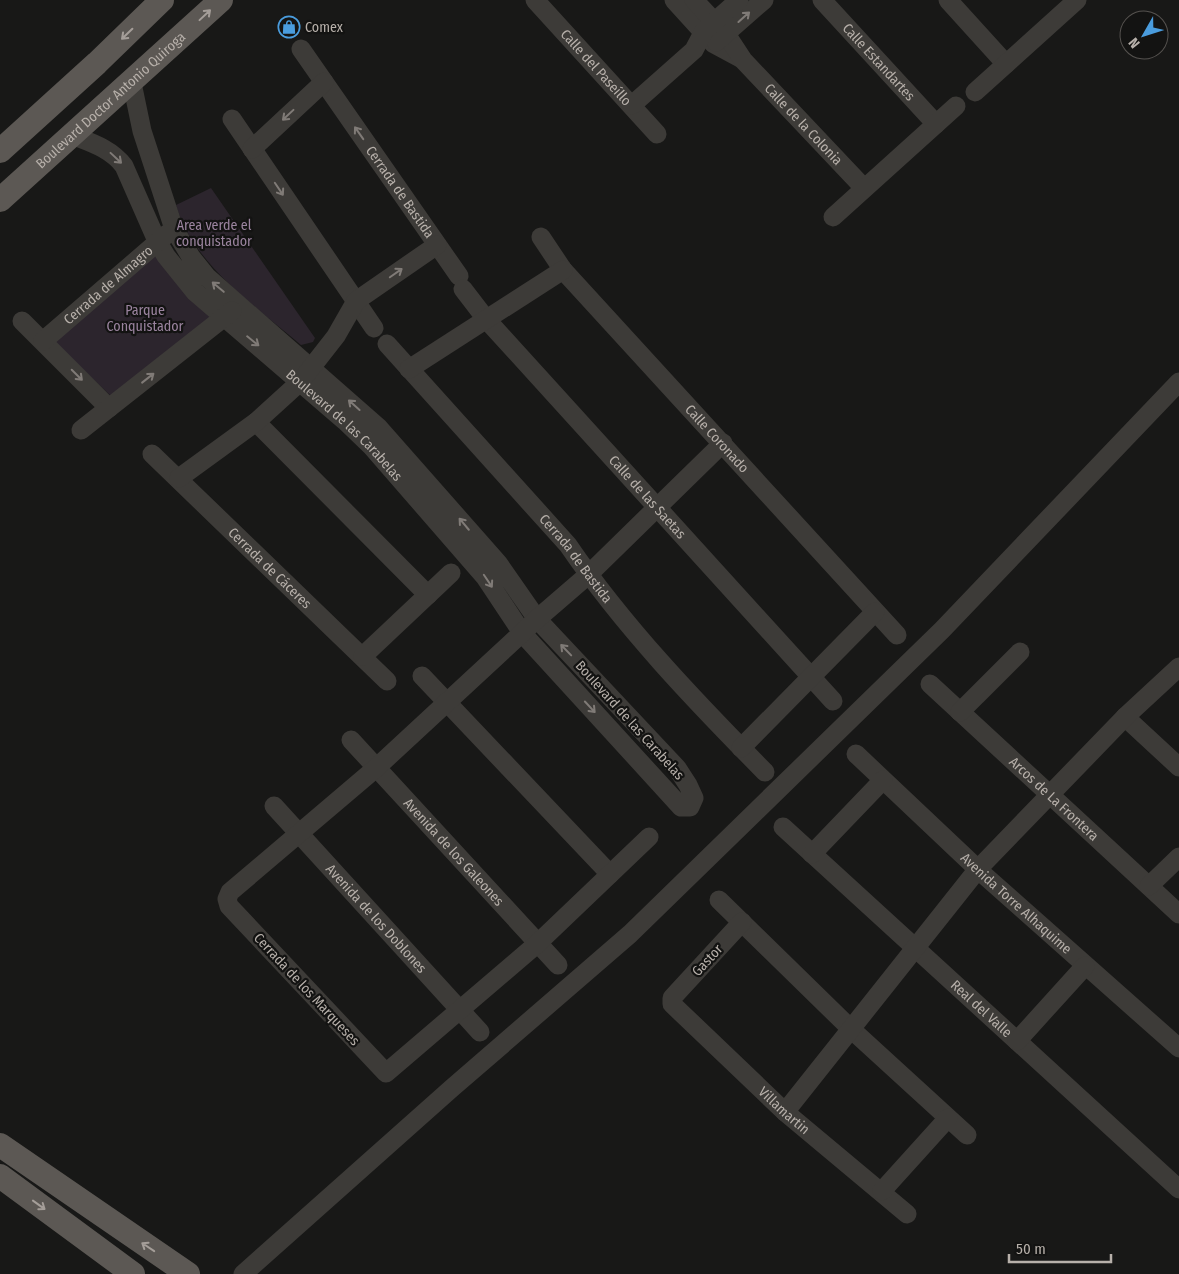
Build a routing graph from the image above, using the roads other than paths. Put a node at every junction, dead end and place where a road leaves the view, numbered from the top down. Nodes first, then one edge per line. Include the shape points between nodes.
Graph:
1 (162, 0) edge
2 (221, 0) edge
3 (535, 0) edge
4 (674, 0) edge
5 (694, 0) edge
6 (739, 0) edge
7 (764, 0) edge
8 (822, 0) edge
9 (948, 0) edge
10 (1076, 0) edge
11 (715, 33) junction
12 (301, 49) dead end
13 (1006, 64) junction
14 (324, 82) junction
15 (132, 83) junction
16 (975, 92) dead end
17 (632, 105) junction
18 (956, 106) dead end
19 (232, 119) dead end
20 (936, 124) junction
21 (657, 134) dead end
22 (74, 136) junction
23 (252, 149) junction
24 (3, 151) edge
25 (864, 188) junction
26 (0, 200) edge
27 (833, 217) dead end
28 (174, 229) junction
29 (541, 237) dead end
30 (157, 241) junction
31 (437, 245) junction
32 (563, 270) junction
33 (356, 301) junction
34 (238, 304) junction
35 (224, 319) junction
36 (486, 319) junction
37 (22, 321) dead end
38 (374, 328) dead end
39 (44, 341) junction
40 (387, 344) dead end
41 (409, 369) junction
42 (306, 375) junction
43 (1179, 382) edge
44 (109, 408) junction
45 (256, 422) junction
46 (81, 430) dead end
47 (723, 443) junction
48 (152, 454) dead end
49 (179, 478) junction
50 (657, 507) junction
51 (451, 573) dead end
52 (588, 575) junction
53 (428, 595) junction
54 (875, 612) junction
55 (537, 619) junction
56 (523, 634) junction
57 (897, 635) dead end
58 (1020, 652) dead end
59 (363, 656) junction
60 (1179, 667) edge
61 (422, 676) dead end
62 (811, 677) junction
63 (387, 681) dead end
64 (930, 684) dead end
65 (833, 701) dead end
66 (447, 704) junction
67 (960, 712) junction
68 (1125, 718) junction
69 (351, 740) dead end
70 (741, 748) junction
71 (856, 754) dead end
72 (1179, 767) edge
73 (376, 768) junction
74 (765, 772) dead end
75 (883, 780) junction
76 (1050, 796) junction
77 (274, 806) dead end
78 (783, 827) dead end
79 (298, 833) junction
80 (649, 837) dead end
81 (812, 854) junction
82 (1179, 857) edge
83 (978, 869) junction
84 (610, 874) junction
85 (1149, 886) junction
86 (719, 900) dead end
87 (1179, 914) edge
88 (742, 922) junction
89 (538, 943) junction
90 (914, 947) junction
91 (558, 965) dead end
92 (1085, 966) junction
93 (672, 998) joint
94 (459, 1008) junction
95 (851, 1029) junction
96 (480, 1032) dead end
97 (1017, 1041) junction
98 (1178, 1047) edge
99 (785, 1112) junction
100 (948, 1118) junction
101 (967, 1135) dead end
102 (0, 1145) edge
103 (0, 1176) edge
104 (1179, 1189) edge
105 (882, 1191) junction
106 (907, 1214) dead end
107 (133, 1274) edge
108 (188, 1274) edge
109 (243, 1274) edge

1 -> 24 main road
15 -> 2 main road, Boulevard Doctor Antonio Quiroga
3 - 17 street, Calle del Paseíllo
4 - 11 street, Calle de la Colonia
5 - 11 street, Calle de la Colonia
6 - 11 street
11 -> 7 street
8 - 20 street, Calle Estandartes
9 - 13 street
10 - 13 street
11 - 17 street
11 - 25 street, Calle de la Colonia
12 - 14 street, Cerrada de Bastida
13 - 16 street
14 -> 23 street
31 -> 14 street, Cerrada de Bastida
15 - 22 main road, Boulevard Doctor Antonio Quiroga
15 - 28 street, Boulevard de las Carabelas via 142,131
17 - 21 street, Calle del Paseíllo
18 - 20 street
19 - 23 street
20 - 25 street
22 - 26 main road, Boulevard Doctor Antonio Quiroga
22 -> 30 street, Boulevard de las Carabelas via 103,147 124,166
23 -> 33 street
25 - 27 street
28 - 30 street, Cerrada de Almagro
34 -> 28 street, Boulevard de las Carabelas via 207,277
29 - 32 street, Calle Coronado
30 - 35 street, Boulevard de las Carabelas via 195,292
30 - 39 street, Cerrada de Almagro
33 -> 31 street, Cerrada de Bastida
31 - 36 street, Calle de las Saetas
32 - 36 street
32 - 47 street, Calle Coronado
33 - 38 street
33 - 42 street, Cerrada de Bastida via 336,336
34 - 35 street
34 - 42 street, Boulevard de las Carabelas
35 -> 42 street, Boulevard de las Carabelas
44 -> 35 street
36 - 41 street
36 - 50 street, Calle de las Saetas
37 - 39 street
39 -> 44 street
40 - 41 street, Cerrada de Bastida
41 - 52 street, Cerrada de Bastida via 568,545
42 - 45 street
55 -> 42 street, Boulevard de las Carabelas via 498,563 410,460 379,428
42 -> 56 street, Boulevard de las Carabelas via 485,576
43 - 109 street via 942,630 630,934
44 - 46 street
45 - 49 street
45 - 53 street
47 - 50 street, Cerrada de los Marqueses
47 - 54 street, Calle Coronado
48 - 49 street, Cerrada de Cáceres
49 - 59 street, Cerrada de Cáceres
50 - 52 street, Cerrada de los Marqueses
50 - 62 street, Calle de las Saetas
51 - 53 street
52 - 55 street, Cerrada de los Marqueses
52 - 70 street, Cerrada de Bastida
53 - 59 street
54 - 57 street, Calle Coronado
54 - 62 street
55 - 56 street, Cerrada de los Marqueses
56 -> 55 street, Boulevard de las Carabelas via 681,807 690,807 694,798 677,768
56 - 66 street, Cerrada de los Marqueses
58 - 67 street
59 - 63 street, Cerrada de Cáceres
60 - 68 street
61 - 66 street
62 - 65 street, Calle de las Saetas
62 - 70 street
64 - 67 street, Arcos de La Frontera
66 - 73 street, Cerrada de los Marqueses
66 - 84 street
67 - 76 street, Arcos de La Frontera
68 - 72 street
68 - 76 street
69 - 73 street, Avenida de los Galeones
70 - 74 street, Cerrada de Bastida
71 - 75 street, Avenida Torre Alhaquime
73 - 79 street, Cerrada de los Marqueses
73 - 89 street, Avenida de los Galeones
75 - 81 street
75 - 83 street, Avenida Torre Alhaquime
76 - 83 street
76 - 85 street, Arcos de La Frontera
77 - 79 street, Avenida de los Doblones
78 - 81 street, Real del Valle
79 - 94 street, Avenida de los Doblones
79 - 94 street, Cerrada de los Marqueses via 230,892 229,906 386,1073
80 - 84 street, Cerrada de los Marqueses
81 - 90 street, Real del Valle
82 - 85 street
83 - 90 street
83 - 92 street, Avenida Torre Alhaquime
84 - 89 street, Cerrada de los Marqueses
85 - 87 street, Arcos de La Frontera
86 - 88 street
88 - 93 street, Gastor
88 - 95 street
89 - 91 street, Avenida de los Galeones
89 - 94 street, Cerrada de los Marqueses
90 - 95 street
90 - 97 street, Real del Valle
92 - 97 street
92 - 98 street, Avenida Torre Alhaquime
93 - 99 street, Villamartin via 672,1004
94 - 96 street, Avenida de los Doblones
95 - 99 street
95 - 100 street
97 - 104 street, Real del Valle
99 - 105 street, Villamartin
100 - 101 street
100 - 105 street
108 -> 102 main road
103 -> 107 main road
105 - 106 street, Villamartin

